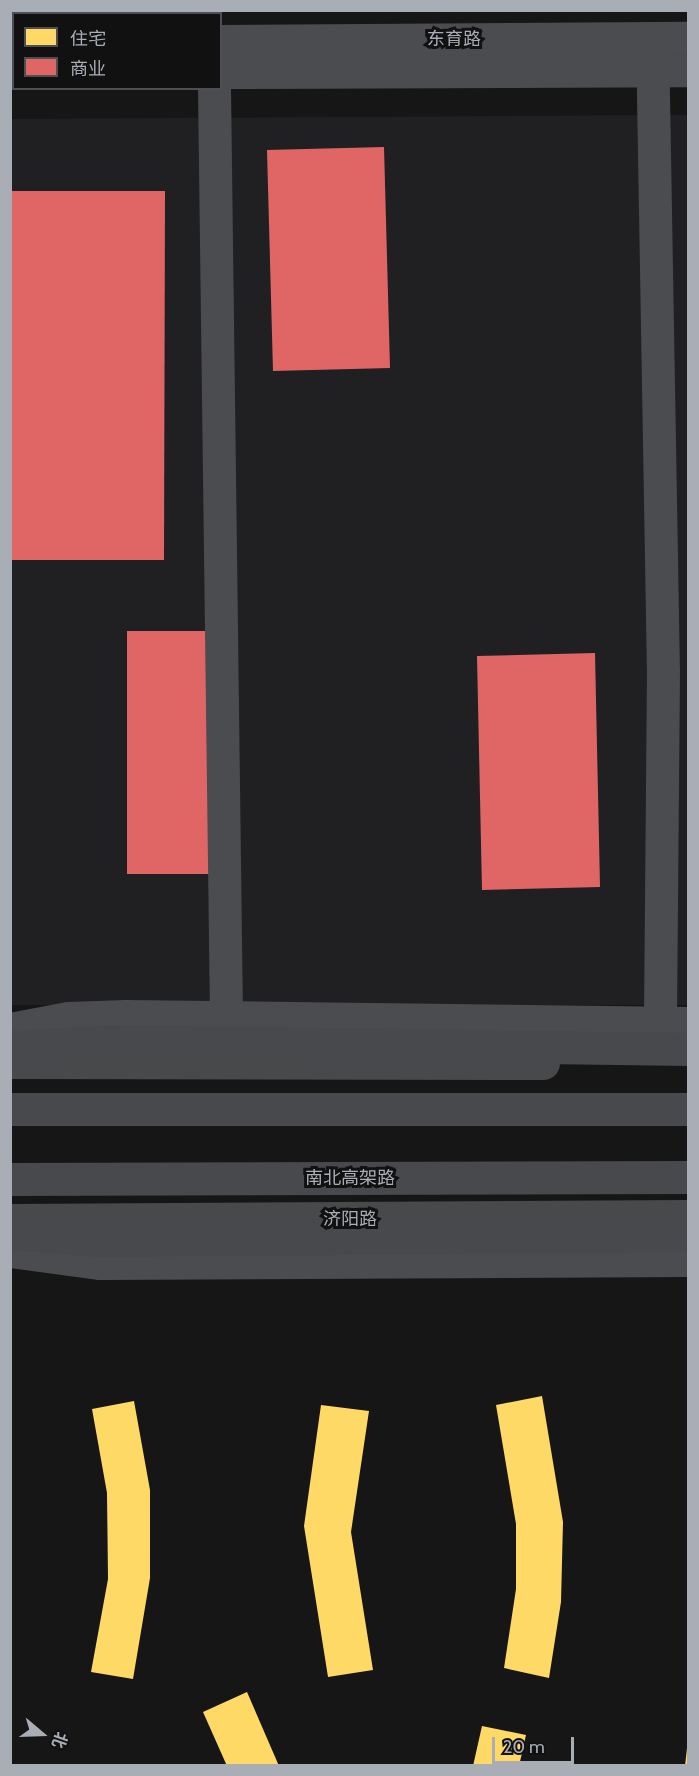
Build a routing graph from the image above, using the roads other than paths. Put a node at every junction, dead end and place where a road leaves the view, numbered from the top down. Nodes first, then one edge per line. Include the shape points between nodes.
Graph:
1 (652, 38) junction
2 (688, 38) edge
3 (222, 41) edge
4 (653, 70) junction
5 (688, 70) edge
6 (222, 72) edge
7 (214, 90) edge
8 (226, 1017) junction
9 (674, 1022) edge
10 (10, 1029) edge
11 (10, 1047) edge
12 (688, 1049) edge
13 (10, 1062) edge
14 (688, 1064) edge
15 (10, 1109) edge
16 (688, 1109) edge
17 (688, 1177) edge
18 (10, 1179) edge
19 (688, 1216) edge
20 (10, 1220) edge
21 (10, 1233) edge
22 (688, 1235) edge
23 (10, 1251) edge
24 (688, 1260) edge

1 - 2 street, 东育路
1 - 3 street, 东育路
1 - 4 street
4 - 5 street, 东育路
4 - 6 street, 东育路
4 - 9 street via 663,672
7 - 8 street
8 - 9 street
8 - 10 street via 68,1018
11 - 12 highway via 113,1041
13 - 14 main road
15 - 16 highway
17 - 18 highway, 南北高架路
19 - 20 main road, 济阳路
21 - 22 highway via 98,1240
23 - 24 street via 100,1263

